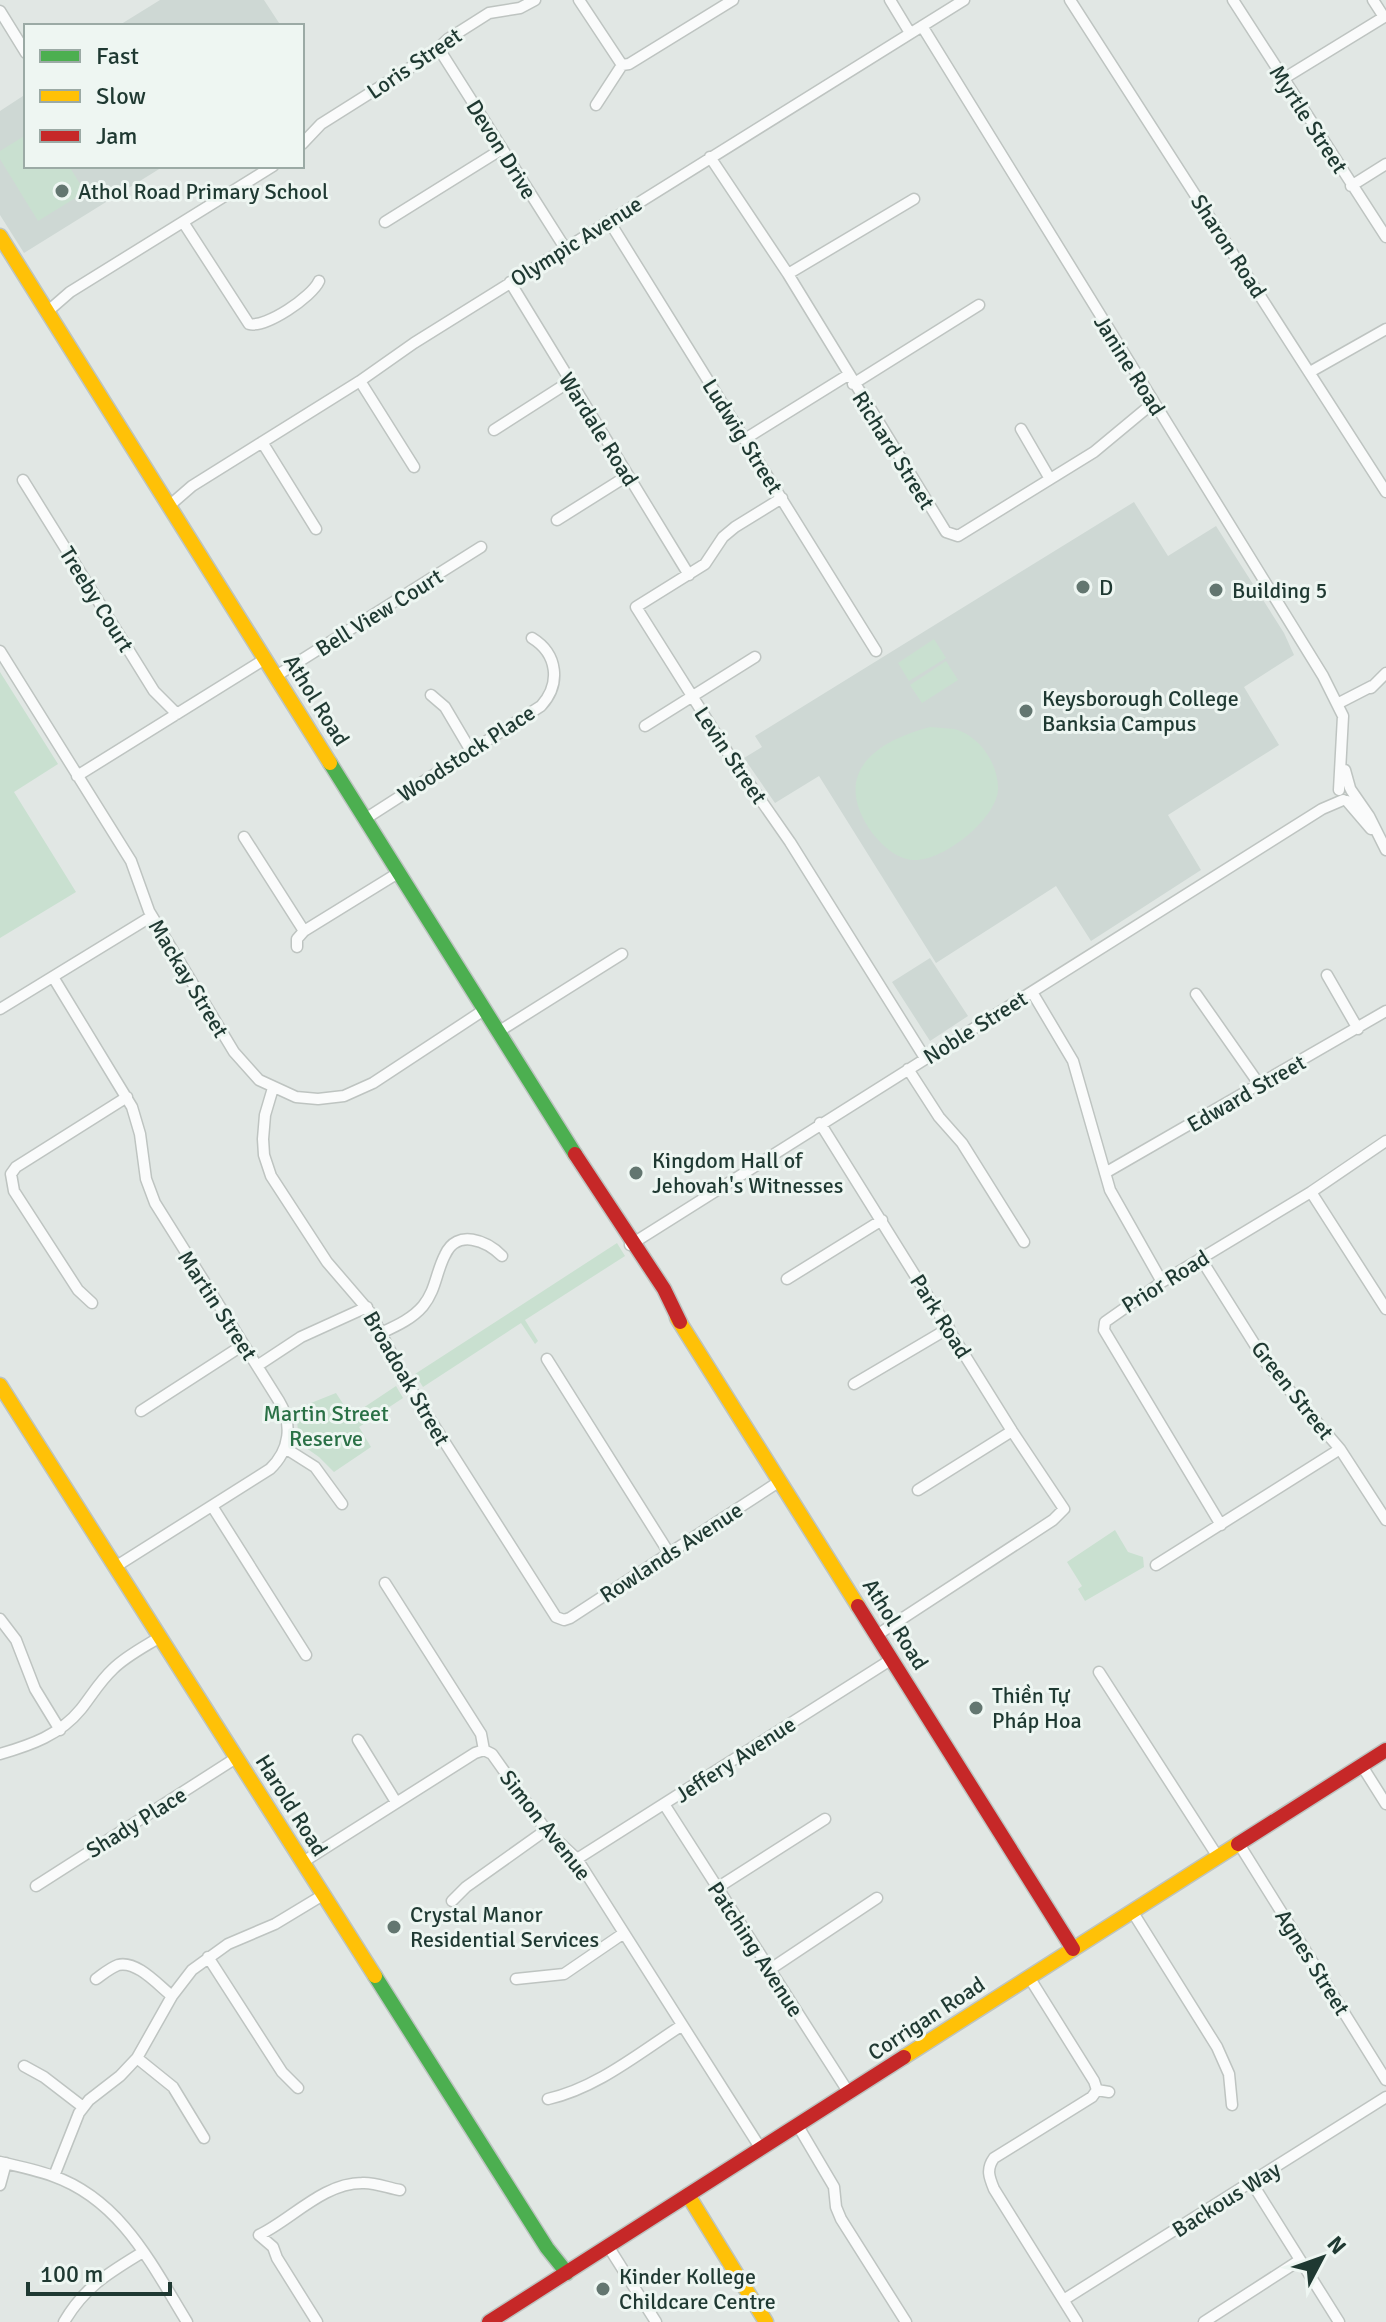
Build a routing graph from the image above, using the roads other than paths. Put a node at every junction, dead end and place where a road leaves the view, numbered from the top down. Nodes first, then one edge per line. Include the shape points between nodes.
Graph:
1 (535, 0) edge
2 (579, 0) edge
3 (733, 0) edge
4 (890, 0) edge
5 (964, 0) edge
6 (1070, 0) edge
7 (1233, 0) edge
8 (1373, 0) edge
9 (0, 11) edge
10 (922, 26) junction
11 (910, 33) junction
12 (439, 49) junction
13 (24, 50) edge
14 (622, 65) junction
15 (1283, 79) junction
16 (596, 105) dead end
17 (304, 142) edge
18 (502, 149) junction
19 (710, 157) junction
20 (1386, 164) edge
21 (270, 168) edge
22 (1351, 186) junction
23 (914, 199) dead end
24 (609, 221) junction
25 (183, 222) junction
26 (385, 222) dead end
27 (0, 236) edge
28 (1386, 237) edge
29 (565, 248) junction
30 (788, 274) junction
31 (319, 281) dead end
32 (510, 282) junction
33 (979, 305) dead end
34 (44, 307) junction
35 (1386, 329) edge
36 (1310, 372) junction
37 (850, 380) junction
38 (360, 381) junction
39 (569, 382) junction
40 (1153, 403) junction
41 (1021, 429) dead end
42 (494, 430) dead end
43 (745, 439) junction
44 (262, 442) junction
45 (414, 467) dead end
46 (627, 476) junction
47 (1050, 479) junction
48 (23, 480) dead end
49 (1386, 492) edge
50 (782, 498) junction
51 (166, 502) junction
52 (557, 520) dead end
53 (316, 529) dead end
54 (481, 547) dead end
55 (689, 575) junction
56 (532, 638) dead end
57 (0, 651) edge
58 (876, 651) dead end
59 (755, 657) dead end
60 (265, 659) junction
61 (1386, 673) edge
62 (276, 676) junction
63 (431, 695) dead end
64 (693, 698) junction
65 (1342, 705) junction
66 (177, 714) junction
67 (645, 726) dead end
68 (471, 751) junction
69 (77, 776) junction
70 (1345, 793) junction
71 (365, 819) junction
72 (244, 837) dead end
73 (1386, 850) edge
74 (398, 873) junction
75 (152, 916) junction
76 (304, 931) junction
77 (297, 947) dead end
78 (622, 954) dead end
79 (1327, 975) dead end
80 (53, 977) junction
81 (1032, 992) junction
82 (1196, 994) dead end
83 (0, 1009) edge
84 (484, 1010) junction
85 (1386, 1011) edge
86 (1358, 1029) junction
87 (498, 1032) junction
88 (925, 1058) junction
89 (908, 1069) junction
90 (1259, 1084) junction
91 (273, 1088) junction
92 (127, 1097) junction
93 (820, 1123) junction
94 (1386, 1141) edge
95 (1105, 1173) junction
96 (1311, 1192) junction
97 (882, 1220) junction
98 (1024, 1242) dead end
99 (631, 1244) junction
100 (502, 1256) dead end
101 (1201, 1259) junction
102 (787, 1279) dead end
103 (1162, 1282) junction
104 (92, 1303) dead end
105 (367, 1307) junction
106 (1386, 1309) edge
107 (949, 1328) junction
108 (381, 1333) junction
109 (243, 1345) junction
110 (547, 1359) dead end
111 (257, 1366) junction
112 (854, 1384) dead end
113 (0, 1385) edge
114 (141, 1411) dead end
115 (1012, 1431) junction
116 (285, 1448) junction
117 (1340, 1449) junction
118 (780, 1481) junction
119 (918, 1490) dead end
120 (342, 1504) dead end
121 (212, 1506) junction
122 (1386, 1520) edge
123 (1221, 1525) junction
124 (669, 1553) junction
125 (1156, 1565) dead end
126 (115, 1567) junction
127 (385, 1583) dead end
128 (0, 1619) edge
129 (560, 1619) joint
130 (877, 1635) junction
131 (160, 1637) junction
132 (306, 1655) dead end
133 (892, 1659) junction
134 (1099, 1672) dead end
135 (60, 1730) junction
136 (358, 1740) dead end
137 (484, 1750) junction
138 (1386, 1750) edge
139 (0, 1754) edge
140 (236, 1758) junction
141 (1362, 1766) junction
142 (396, 1802) junction
143 (664, 1804) junction
144 (1386, 1804) edge
145 (825, 1819) dead end
146 (546, 1830) junction
147 (1239, 1844) junction
148 (1218, 1857) junction
149 (577, 1859) junction
150 (303, 1862) junction
151 (36, 1886) dead end
152 (717, 1888) junction
153 (323, 1895) junction
154 (877, 1898) dead end
155 (452, 1901) dead end
156 (1132, 1911) junction
157 (624, 1933) junction
158 (1073, 1949) junction
159 (208, 1957) junction
160 (769, 1970) junction
161 (1029, 1977) junction
162 (96, 1979) dead end
163 (516, 1979) dead end
164 (172, 1996) junction
165 (681, 2026) junction
166 (137, 2058) junction
167 (24, 2066) dead end
168 (1386, 2080) edge
169 (298, 2088) dead end
170 (1097, 2090) junction
171 (1109, 2092) dead end
172 (849, 2093) junction
173 (1386, 2097) edge
174 (548, 2099) dead end
175 (1232, 2105) dead end
176 (83, 2107) junction
177 (798, 2126) junction
178 (204, 2138) dead end
179 (761, 2149) junction
180 (3, 2162) edge
181 (54, 2176) junction
182 (1252, 2183) junction
183 (0, 2185) edge
184 (400, 2190) dead end
185 (688, 2195) junction
186 (608, 2246) junction
187 (143, 2252) junction
188 (1300, 2260) junction
189 (563, 2275) junction
190 (1065, 2299) junction
191 (64, 2322) edge
192 (187, 2322) edge
193 (317, 2322) edge
194 (489, 2322) edge
195 (656, 2322) edge
196 (766, 2322) edge
197 (906, 2322) edge
198 (1077, 2322) edge
199 (1204, 2322) edge
200 (1339, 2322) edge

1 - 12 street, Loris Street via 489,13
2 - 14 street
3 - 14 street
4 - 11 street
5 - 10 street, Olympic Avenue
6 - 36 street, Sharon Road
7 - 15 street, Myrtle Street
8 - 15 street via 1384,17
9 - 13 street
10 - 11 street, Olympic Avenue
10 - 40 street, Janine Road
11 - 19 street, Olympic Avenue
12 - 17 street, Loris Street via 321,124
12 - 18 street, Devon Drive
14 - 16 street
15 - 22 street, Myrtle Street
18 - 26 street
18 - 29 street, Devon Drive
19 - 24 street, Olympic Avenue
19 - 30 street, Richard Street
20 - 22 street
21 - 25 street
22 - 28 street, Myrtle Street
23 - 30 street
24 - 29 street, Olympic Avenue
24 - 43 street, Ludwig Street
25 - 31 street via 249,324 267,321 307,296
25 - 34 street
27 - 34 main road, Athol Road
29 - 32 street, Olympic Avenue
30 - 37 street, Richard Street
32 - 38 street, Olympic Avenue
32 - 39 street, Wardale Road
33 - 37 street
34 - 51 main road, Athol Road
35 - 36 street
36 - 49 street, Sharon Road
37 - 43 street
37 - 47 street, Richard Street via 946,532 958,536
38 - 44 street, Olympic Avenue
38 - 45 street
39 - 42 street
39 - 46 street, Wardale Road
40 - 47 street, Richard Street via 1094,452
40 - 65 street, Janine Road
41 - 47 street
43 - 50 street, Ludwig Street
44 - 51 street, Olympic Avenue
44 - 53 street
46 - 52 street
46 - 55 street, Wardale Road
48 - 66 street, Treeby Court via 154,691
50 - 55 street, Levin Street via 735,527
50 - 58 street, Ludwig Street
51 - 60 main road, Athol Road
54 - 62 street, Bell View Court
55 - 64 street, Levin Street via 636,607
56 - 68 street, Woodstock Place via 546,649 555,668 549,696
57 - 69 street, Mackay Street
59 - 64 street
60 - 62 main road, Athol Road
60 - 66 street
61 - 65 street
62 - 71 main road, Athol Road
63 - 68 street via 445,707
64 - 67 street
64 - 88 street, Levin Street
65 - 70 street
66 - 69 street
68 - 71 street, Woodstock Place
69 - 75 street, Mackay Street via 131,861
70 - 73 street
70 - 81 street, Noble Street
71 - 74 main road, Athol Road
72 - 76 street
74 - 76 street
74 - 84 main road, Athol Road
75 - 80 street
75 - 91 street, Mackay Street via 240,1060
76 - 77 street
78 - 87 street
79 - 86 street
80 - 83 street
80 - 92 street, Martin Street
81 - 88 street, Noble Street
81 - 95 street via 1073,1061
82 - 90 street
84 - 87 main road, Athol Road
84 - 91 street, Mackay Street via 355,1092 318,1099
85 - 86 street, Edward Street
86 - 90 street, Edward Street
87 - 99 main road, Athol Road
88 - 89 street, Noble Street
89 - 93 street, Noble Street
89 - 98 street
90 - 95 street, Edward Street
91 - 105 street, Broadoak Street via 263,1139 271,1176 327,1262
92 - 104 street via 11,1174 14,1191 78,1290
92 - 109 street, Martin Street via 155,1203
93 - 97 street, Park Road
93 - 99 street, Noble Street
94 - 96 street, Prior Road
95 - 103 street
96 - 101 street, Prior Road
96 - 106 street
97 - 102 street
97 - 107 street, Park Road
99 - 118 main road, Athol Road
100 - 108 street via 475,1239 454,1244 424,1304
101 - 103 street, Prior Road
101 - 117 street, Green Street via 1267,1364
103 - 123 street, Prior Road via 1111,1315 1104,1330
105 - 108 street, Broadoak Street
105 - 111 street via 301,1337
107 - 112 street
107 - 115 street, Park Road
108 - 129 street, Broadoak Street via 407,1383
109 - 111 street, Martin Street
109 - 114 street
110 - 124 street
111 - 116 street, Martin Street via 285,1412
113 - 126 main road, Harold Road
115 - 119 street
115 - 130 street, Park Road via 1064,1509
116 - 120 street via 315,1467
116 - 121 street via 270,1469
117 - 122 street, Green Street
117 - 123 street
118 - 124 street, Rowlands Avenue
118 - 130 main road, Athol Road
121 - 126 street
121 - 132 street
123 - 125 street
124 - 129 street, Rowlands Avenue via 570,1618
126 - 131 main road, Harold Road
127 - 137 street, Simon Avenue via 481,1734
128 - 135 street via 16,1640 35,1689
130 - 133 main road, Athol Road
131 - 135 street via 116,1666
131 - 140 main road, Harold Road
133 - 143 street, Jeffery Avenue
133 - 158 main road, Athol Road
134 - 148 street
135 - 139 street
136 - 142 street
137 - 142 street
137 - 146 street, Simon Avenue
138 - 141 main road, Corrigan Road
140 - 150 main road, Harold Road
140 - 151 street, Shady Place
141 - 144 street
141 - 147 main road, Corrigan Road
142 - 150 street
143 - 149 street, Jeffery Avenue
143 - 152 street, Patching Avenue
145 - 152 street
146 - 149 street, Simon Avenue
146 - 155 street
147 - 148 main road, Corrigan Road
147 - 168 street, Agnes Street
148 - 156 main road, Corrigan Road
149 - 157 street, Simon Avenue
150 - 153 main road, Harold Road
152 - 160 street, Patching Avenue
153 - 159 street
153 - 189 main road, Harold Road
154 - 160 street
156 - 158 main road, Corrigan Road
156 - 175 street via 1217,2047 1229,2074
157 - 163 street via 564,1974
157 - 165 street, Simon Avenue
158 - 161 main road, Corrigan Road
159 - 164 street
159 - 169 street via 282,2072
160 - 172 street, Patching Avenue
161 - 170 street
161 - 172 main road, Corrigan Road
162 - 164 street via 118,1965 128,1965
164 - 166 street
165 - 174 street via 579,2090
165 - 179 street, Simon Avenue
166 - 176 street
166 - 178 street via 173,2087
167 - 176 street
170 - 171 street
170 - 190 street via 1004,2150 989,2166 994,2189
172 - 177 main road, Corrigan Road
173 - 182 street, Backous Way
176 - 181 street
177 - 179 main road, Corrigan Road
177 - 197 street via 830,2179 841,2219
179 - 185 main road, Corrigan Road
180 - 181 street
180 - 183 street
181 - 187 street via 101,2202
182 - 188 street
182 - 190 street, Backous Way
184 - 193 street via 363,2182 348,2185 259,2235 273,2247
185 - 186 main road, Corrigan Road
185 - 196 main road
186 - 189 main road, Corrigan Road
186 - 195 street
187 - 191 street via 89,2287
187 - 192 street
188 - 199 street
188 - 200 street
189 - 194 main road, Corrigan Road
190 - 198 street

